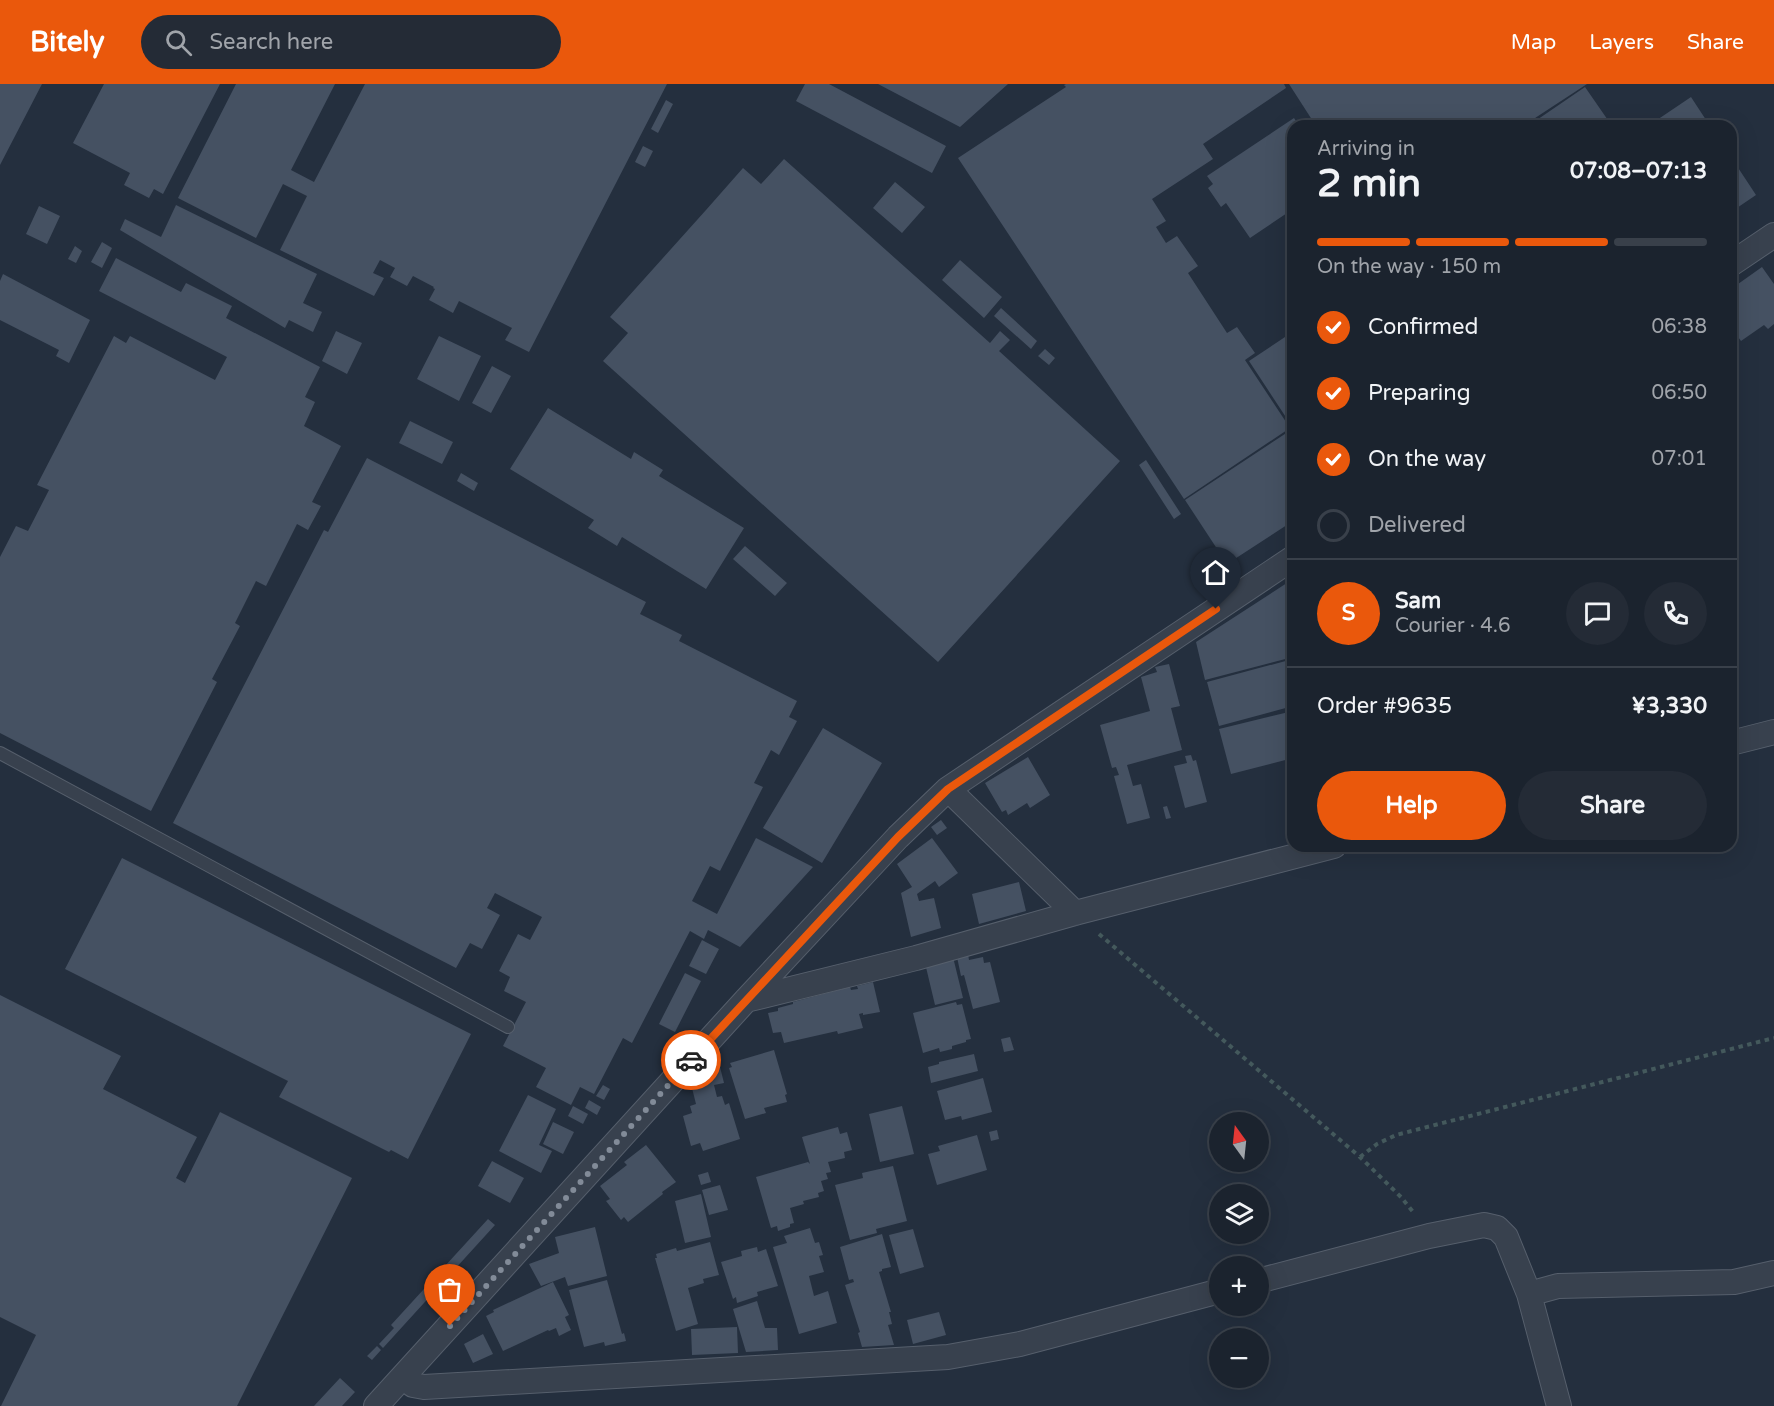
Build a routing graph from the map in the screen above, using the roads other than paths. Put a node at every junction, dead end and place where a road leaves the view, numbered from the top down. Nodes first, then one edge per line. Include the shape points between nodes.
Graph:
1 (1774, 235) edge
2 (1737, 260) edge
3 (1287, 562) edge
4 (1774, 732) edge
5 (1737, 741) edge
6 (0, 753) edge
7 (948, 789) junction
8 (1311, 852) edge
9 (1075, 913) junction
10 (746, 1000) junction
11 (508, 1028) dead end
12 (1774, 1273) edge
13 (1269, 1278) edge
14 (1209, 1294) edge
15 (1529, 1294) junction
16 (403, 1377) junction
17 (376, 1406) edge
18 (1559, 1406) edge

1 - 2 street
3 - 7 street
4 - 5 street
6 - 11 lane
7 - 9 street
7 - 10 street
8 - 9 street
9 - 10 street
10 - 16 street
12 - 15 street via 1734,1282 1558,1287
13 - 15 street via 1484,1225 1497,1228 1506,1237
14 - 16 street via 1020,1344 948,1356 424,1387
15 - 18 street
16 - 17 street

